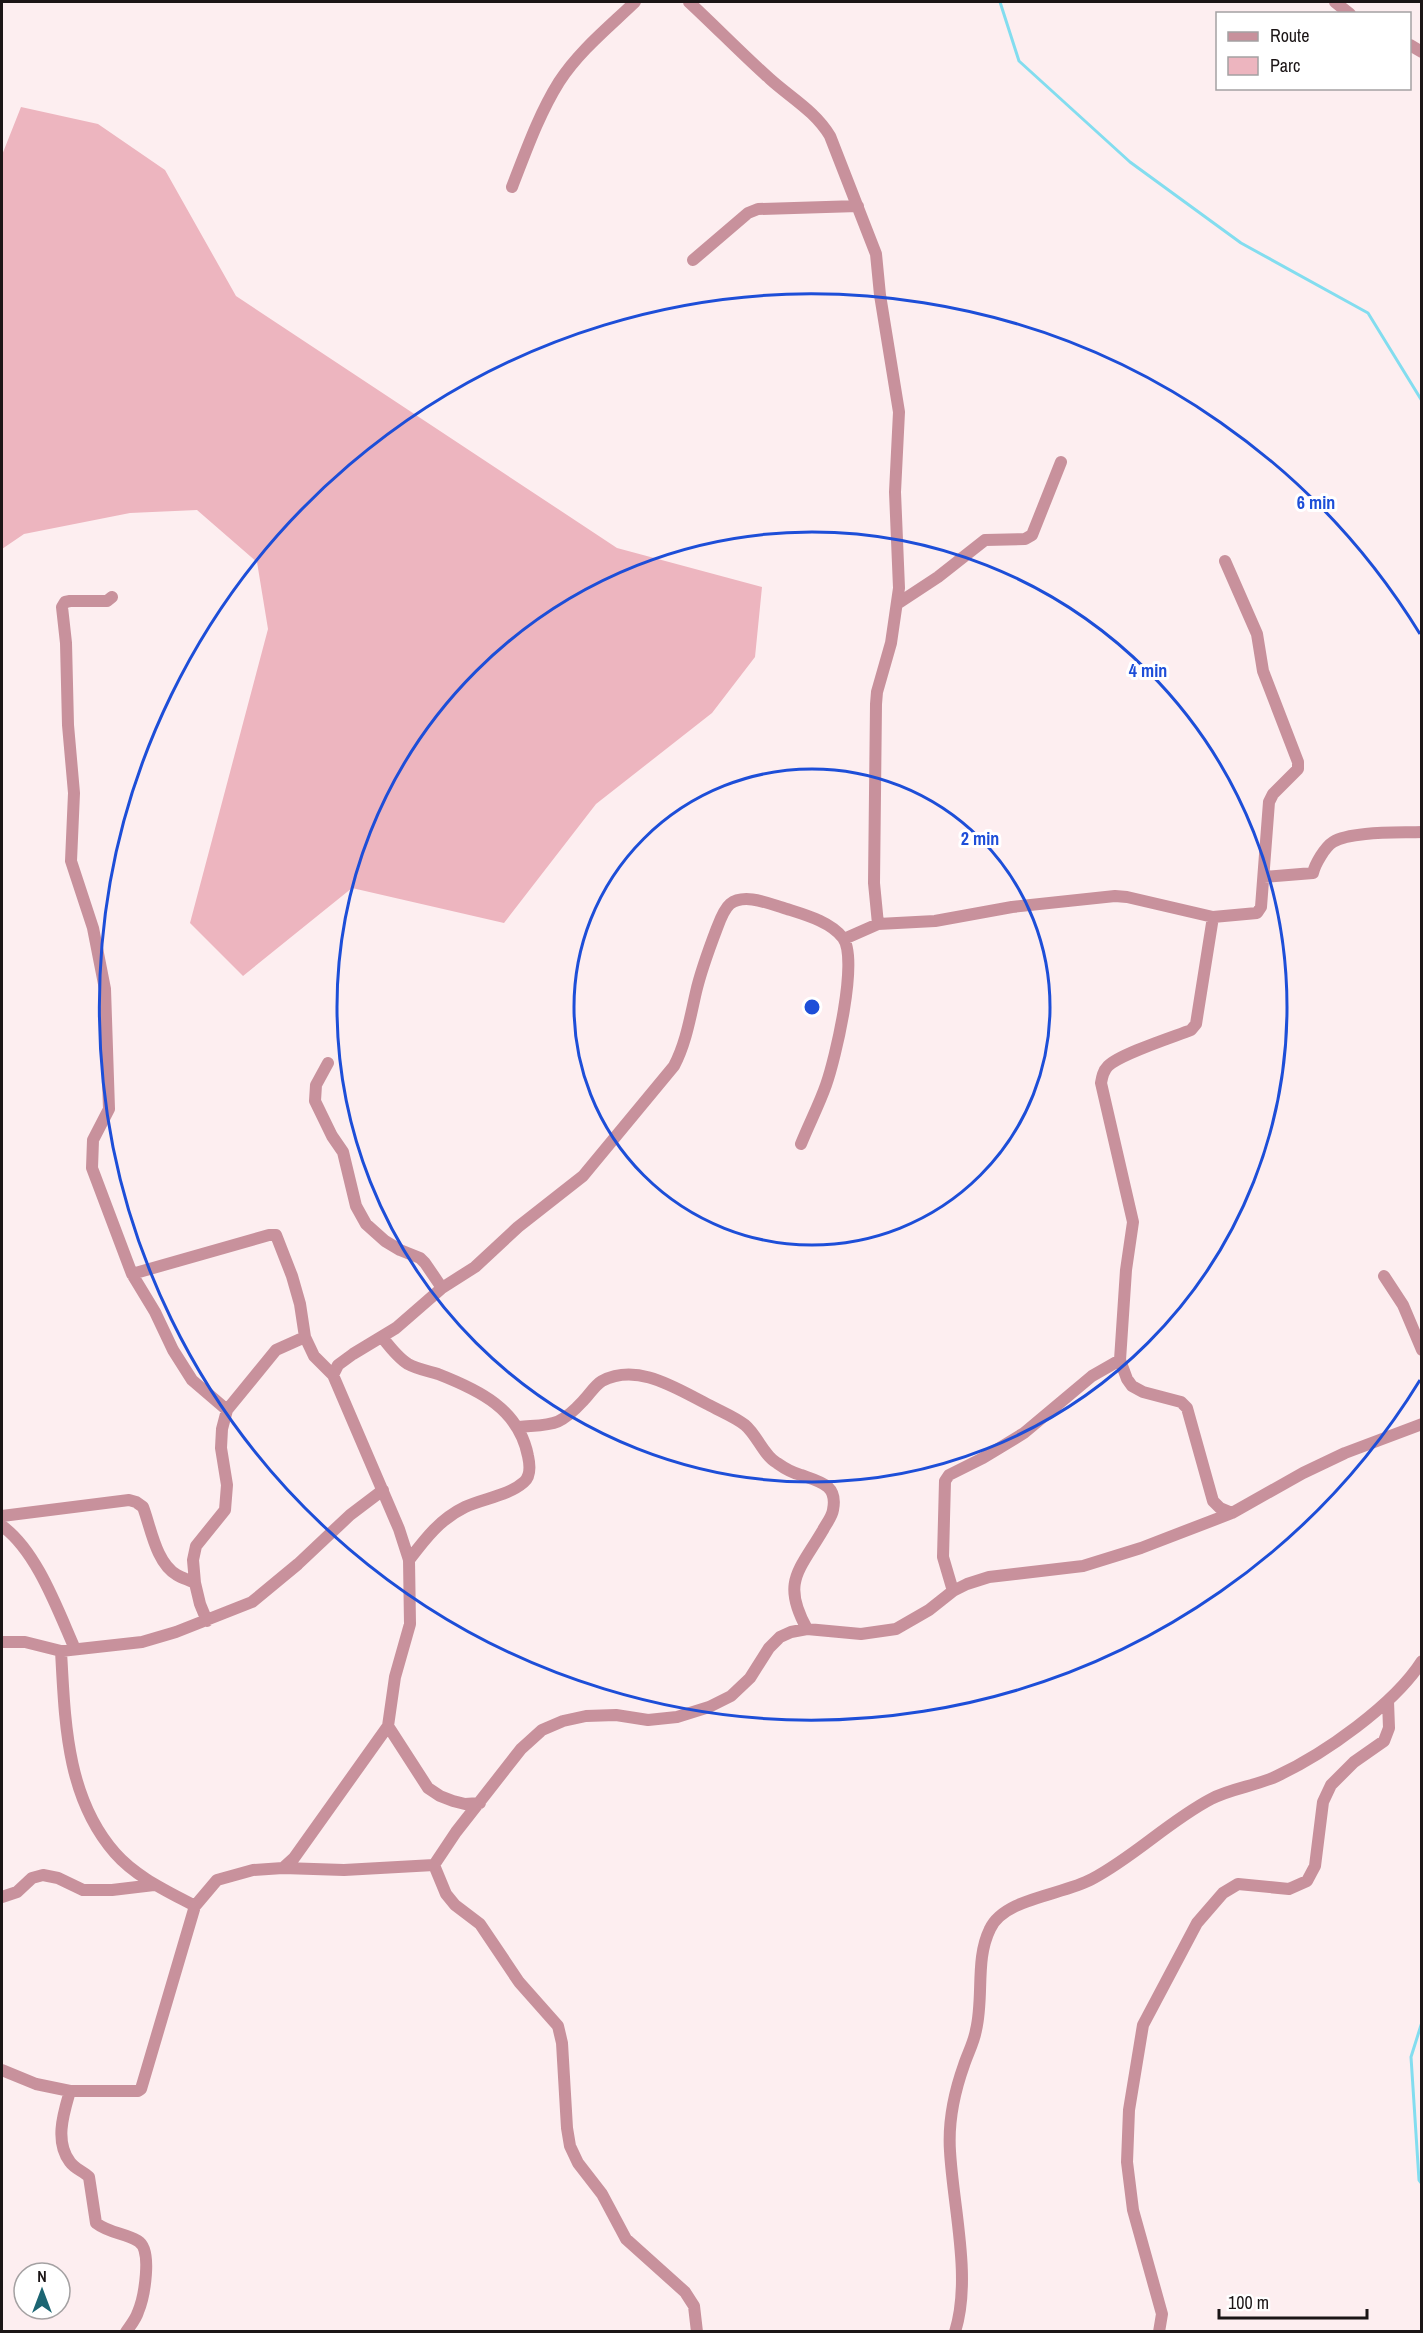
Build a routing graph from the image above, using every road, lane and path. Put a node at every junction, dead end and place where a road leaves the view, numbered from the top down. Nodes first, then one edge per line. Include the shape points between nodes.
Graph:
1 (635, 2) edge
2 (689, 2) edge
3 (1335, 2) edge
4 (1348, 12) edge
5 (512, 187) dead end
6 (858, 206) junction
7 (693, 260) dead end
8 (1061, 462) dead end
9 (1225, 561) dead end
10 (112, 597) dead end
11 (897, 604) junction
12 (1422, 832) edge
13 (1264, 877) junction
14 (1213, 917) junction
15 (878, 924) junction
16 (844, 939) junction
17 (328, 1063) dead end
18 (801, 1144) dead end
19 (132, 1274) junction
20 (1384, 1276) dead end
21 (442, 1288) junction
22 (305, 1337) junction
23 (382, 1337) junction
24 (1422, 1350) edge
25 (1120, 1360) junction
26 (333, 1375) junction
27 (227, 1410) junction
28 (1422, 1424) edge
29 (519, 1427) junction
30 (383, 1490) junction
31 (1232, 1513) junction
32 (2, 1516) edge
33 (2, 1526) edge
34 (408, 1560) junction
35 (195, 1582) junction
36 (953, 1591) junction
37 (207, 1621) junction
38 (807, 1629) junction
39 (2, 1642) edge
40 (75, 1649) junction
41 (61, 1651) junction
42 (1422, 1661) edge
43 (1388, 1701) junction
44 (388, 1726) junction
45 (480, 1803) junction
46 (434, 1865) junction
47 (283, 1868) junction
48 (154, 1885) junction
49 (2, 1897) edge
50 (195, 1906) junction
51 (2, 2070) edge
52 (70, 2091) junction
53 (126, 2331) edge
54 (698, 2331) edge
55 (955, 2331) edge
56 (1159, 2331) edge

1 - 5 street via 582,53 559,82
2 - 6 street via 822,123
3 - 4 street
6 - 7 street via 758,209 748,213
6 - 11 street via 876,254 899,412 895,492
8 - 11 street via 1032,536 985,540
9 - 13 street via 1257,634 1263,671 1298,762 1298,769 1269,802
10 - 19 street via 107,601 65,602 62,607 74,793 71,861 93,928 105,988 110,1109 93,1140 92,1168
11 - 15 street via 876,704 874,883
12 - 13 street via 1340,838 1330,843 1313,873
13 - 14 street via 1257,914
14 - 15 street via 1114,896 1012,907 935,921
14 - 25 street via 1196,1024 1191,1030 1109,1064 1103,1072 1101,1083 1133,1222
15 - 16 street
16 - 18 street via 849,957 842,1022 826,1084
16 - 21 street via 827,924 805,915 757,901 741,899 730,904 711,945 683,1048 674,1066 583,1176 518,1227 476,1267
17 - 21 street via 316,1085 315,1101 343,1152 356,1206 366,1224 385,1241 420,1258
19 - 22 street via 276,1235 294,1286
19 - 27 street via 192,1380
20 - 24 street via 1403,1305
21 - 23 street
22 - 26 street via 314,1356
22 - 27 street via 276,1350
23 - 26 street via 338,1365
23 - 29 street via 406,1363 486,1395
25 - 31 street via 1132,1386 1181,1402 1186,1408 1214,1501
25 - 36 street via 1092,1376 1024,1433 949,1475 945,1481 943,1557
26 - 30 street
27 - 35 street via 221,1448 228,1498 225,1510 196,1546
28 - 31 street via 1303,1473
29 - 34 street via 530,1467 526,1480 511,1491 446,1519
29 - 38 street via 560,1423 600,1382 631,1375 675,1387 744,1425 774,1462 825,1483 834,1494 833,1512 794,1582 795,1605
30 - 34 street
30 - 37 street via 252,1602
31 - 36 street via 1083,1566 989,1577
32 - 35 street via 136,1502 143,1507 168,1568
33 - 40 street via 27,1553
34 - 44 street via 410,1624 395,1677
35 - 37 street
36 - 38 street via 896,1629 861,1634
37 - 40 street via 141,1642
38 - 45 street via 780,1637 750,1678 731,1696 709,1707 677,1717 648,1720 586,1716 542,1730 521,1749
39 - 41 street via 25,1642
40 - 41 street
41 - 48 street via 69,1754 86,1810 115,1853
42 - 43 street
43 - 55 street via 1305,1761 1276,1777 1213,1798 1093,1878 1071,1889 1018,1904 990,1927 984,1946 976,2031 955,2093 950,2122 962,2280
43 - 56 street via 1389,1728 1384,1741 1330,1785 1323,1802 1315,1866 1306,1881 1289,1889 1238,1884 1223,1893 1197,1923 1143,2025 1129,2110 1127,2162 1134,2218 1162,2314
44 - 45 street via 428,1788 453,1801
44 - 47 street
45 - 46 street
46 - 47 street via 344,1870
46 - 54 street via 446,1894 480,1924 519,1982 558,2026 570,2146 626,2240 685,2292 694,2306
47 - 50 street via 253,1870 217,1880
48 - 49 street via 83,1890 43,1875
48 - 50 street
50 - 52 street via 141,2089
51 - 52 street via 36,2084
52 - 53 street via 61,2138 68,2160 89,2177 96,2223 138,2241 145,2248 144,2285 138,2312

